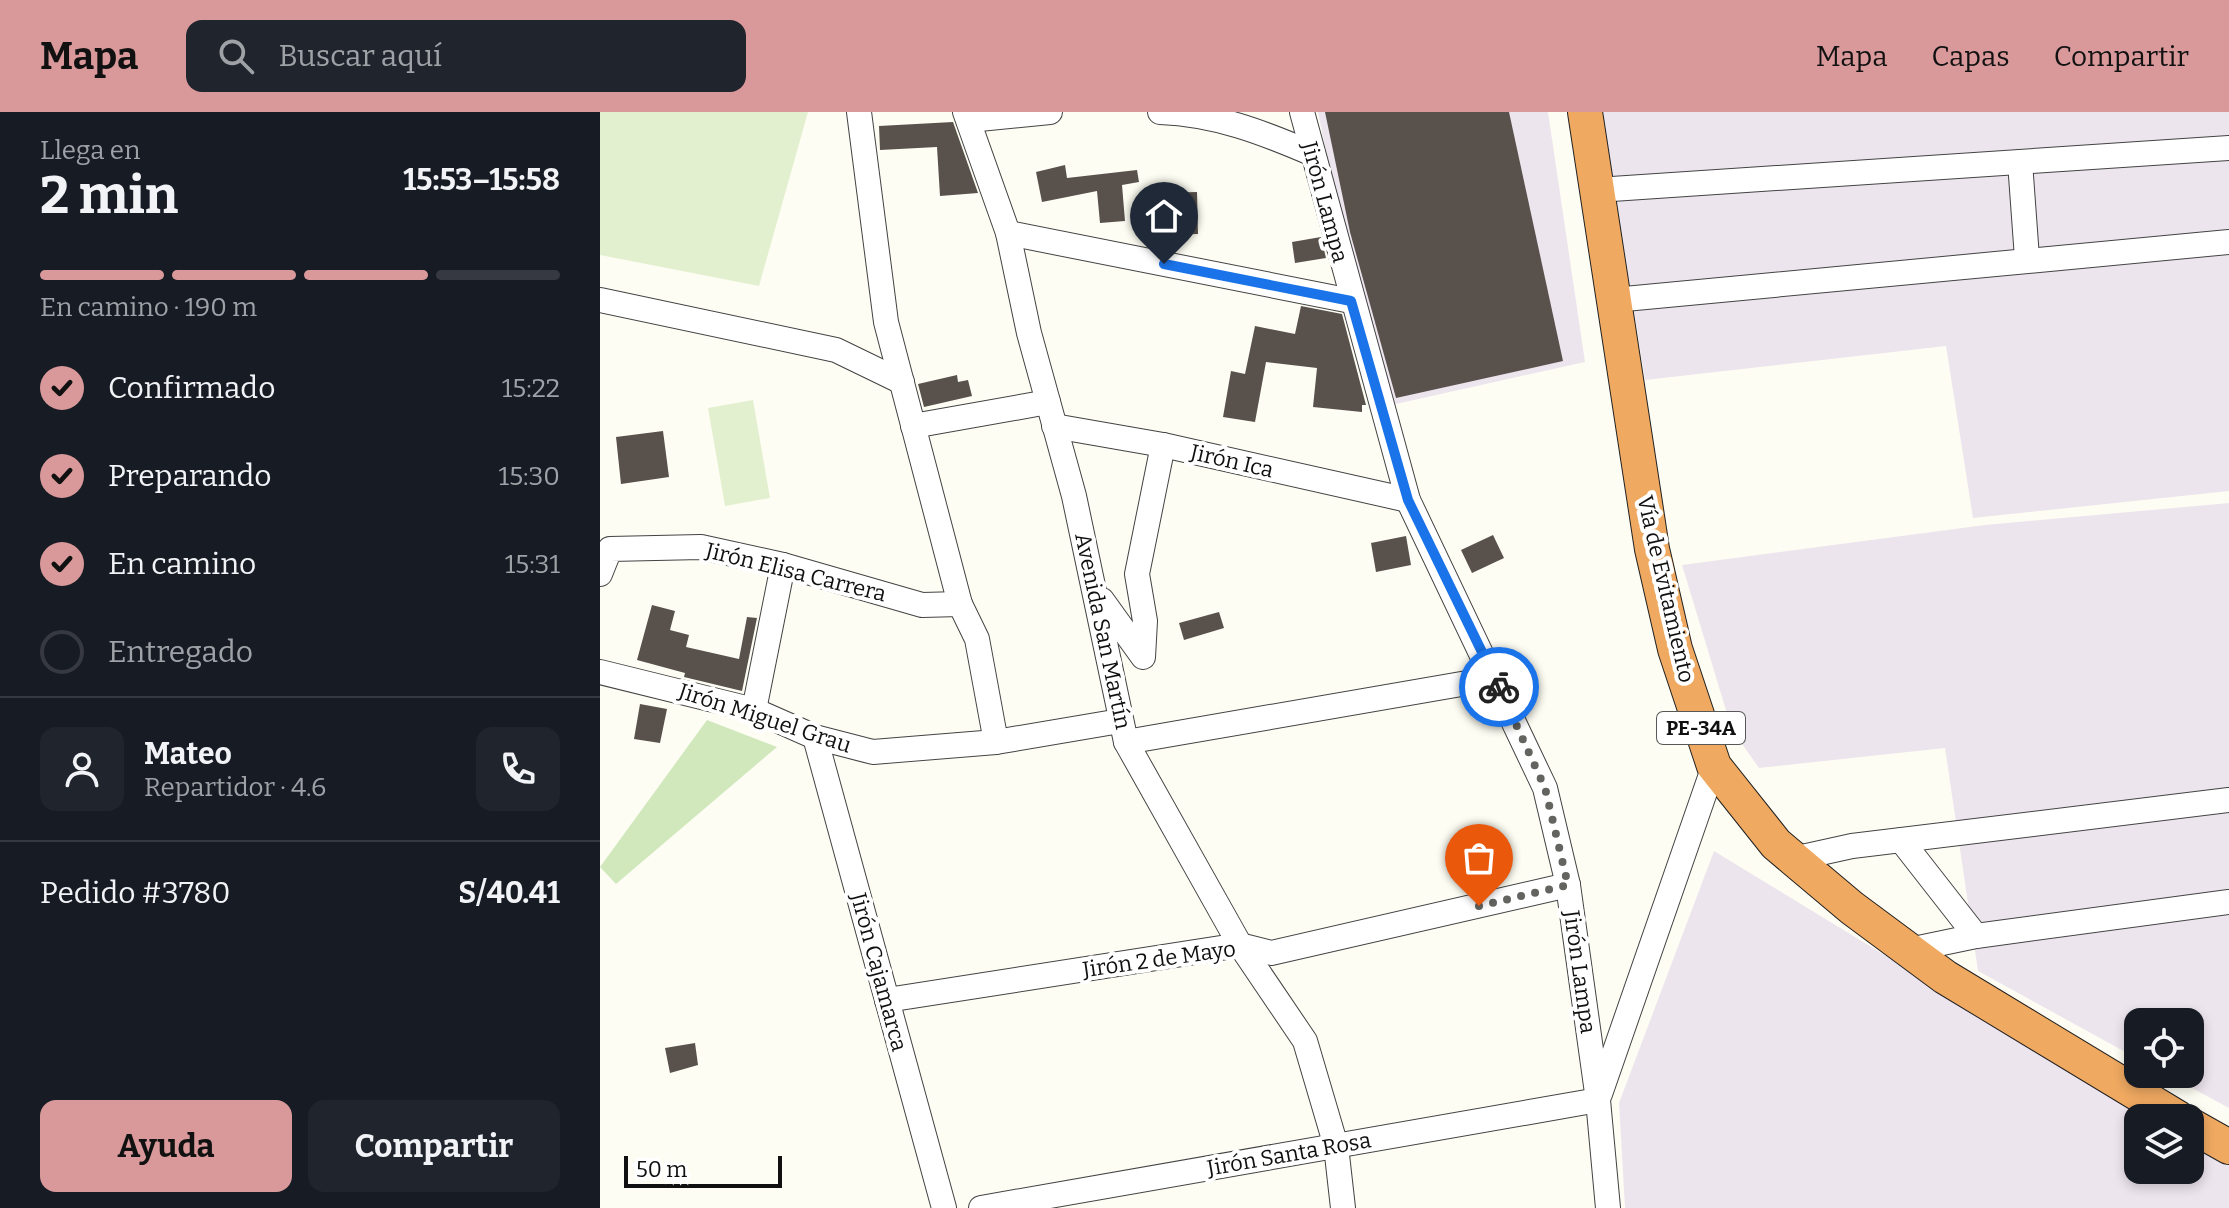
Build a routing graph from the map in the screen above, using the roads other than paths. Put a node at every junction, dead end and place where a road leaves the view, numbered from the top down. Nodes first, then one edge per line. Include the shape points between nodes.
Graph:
1 (859, 112) edge
2 (1050, 112) edge
3 (1160, 112) edge
4 (1302, 112) edge
5 (1585, 112) edge
6 (967, 116) edge
7 (2229, 148) edge
8 (1313, 154) junction
9 (2020, 162) junction
10 (1597, 190) junction
11 (1008, 233) junction
12 (2229, 242) edge
13 (2027, 258) junction
14 (600, 300) edge
15 (1614, 300) junction
16 (1351, 301) junction
17 (902, 382) junction
18 (1048, 402) junction
19 (913, 426) junction
20 (1054, 426) junction
21 (1163, 445) junction
22 (1408, 500) junction
23 (783, 565) junction
24 (600, 574) edge
25 (1096, 593) junction
26 (960, 604) junction
27 (600, 672) edge
28 (1496, 678) junction
29 (754, 710) junction
30 (1123, 731) junction
31 (815, 737) junction
32 (996, 742) junction
33 (1714, 766) junction
34 (2229, 800) edge
35 (1901, 840) junction
36 (1793, 859) junction
37 (1568, 885) junction
38 (2229, 902) edge
39 (1976, 936) junction
40 (1240, 945) junction
41 (1909, 950) junction
42 (887, 1000) junction
43 (1598, 1100) junction
44 (2155, 1104) edge
45 (2204, 1133) edge
46 (1336, 1146) junction
47 (2229, 1147) edge
48 (944, 1208) edge
49 (981, 1208) edge
50 (1343, 1208) edge
51 (1608, 1208) edge

1 - 17 street via 886,322
2 - 6 street
3 - 8 street via 1199,113
4 - 8 street, Jirón Lampa
5 - 10 highway, Vía de Evitamiento / PE-34A
6 - 11 street, Avenida San Martín
7 - 9 street
8 - 16 street, Jirón Lampa
9 - 10 street
9 - 13 street
10 - 15 highway, Vía de Evitamiento / PE-34A
11 - 16 street
11 - 18 street, Avenida San Martín
12 - 13 street
13 - 15 street
14 - 17 street via 836,350
15 - 33 highway, Vía de Evitamiento / PE-34A via 1652,549 1675,649
16 - 22 street, Jirón Lampa
17 - 19 street
18 - 19 street
18 - 20 street, Avenida San Martín
19 - 26 street
20 - 21 street, Jirón Ica
20 - 25 street, Avenida San Martín
21 - 22 street, Jirón Ica
21 - 25 street via 1137,574 1145,621 1143,657
22 - 28 street, Jirón Lampa
23 - 24 street, Jirón Elisa Carrera via 701,547 610,549
23 - 26 street, Jirón Elisa Carrera via 922,605
23 - 29 street
25 - 30 street, Avenida San Martín
26 - 32 street via 977,639
27 - 29 street, Jirón Miguel Grau
28 - 30 street, Jirón Miguel Grau
28 - 37 street, Jirón Lampa via 1545,788
29 - 31 street, Jirón Miguel Grau
30 - 32 street, Jirón Miguel Grau
30 - 40 street, Avenida San Martín
31 - 32 street, Jirón Miguel Grau via 873,752
31 - 42 street, Jirón Cajamarca
33 - 36 highway, Vía de Evitamiento / PE-34A
33 - 43 street
34 - 35 street
35 - 36 street
35 - 39 street
36 - 41 highway, Vía de Evitamiento / PE-34A
37 - 40 street, Jirón 2 de Mayo via 1271,953
37 - 43 street, Jirón Lampa
38 - 39 street
39 - 41 street
40 - 42 street, Jirón 2 de Mayo
40 - 46 street, Avenida San Martín via 1305,1041
41 - 44 highway, Vía de Evitamiento / PE-34A
42 - 48 street, Jirón Cajamarca
43 - 46 street, Jirón Santa Rosa
43 - 51 street, Jirón Lampa
45 - 47 highway
46 - 49 street, Jirón Santa Rosa
46 - 50 street, Avenida San Martín

